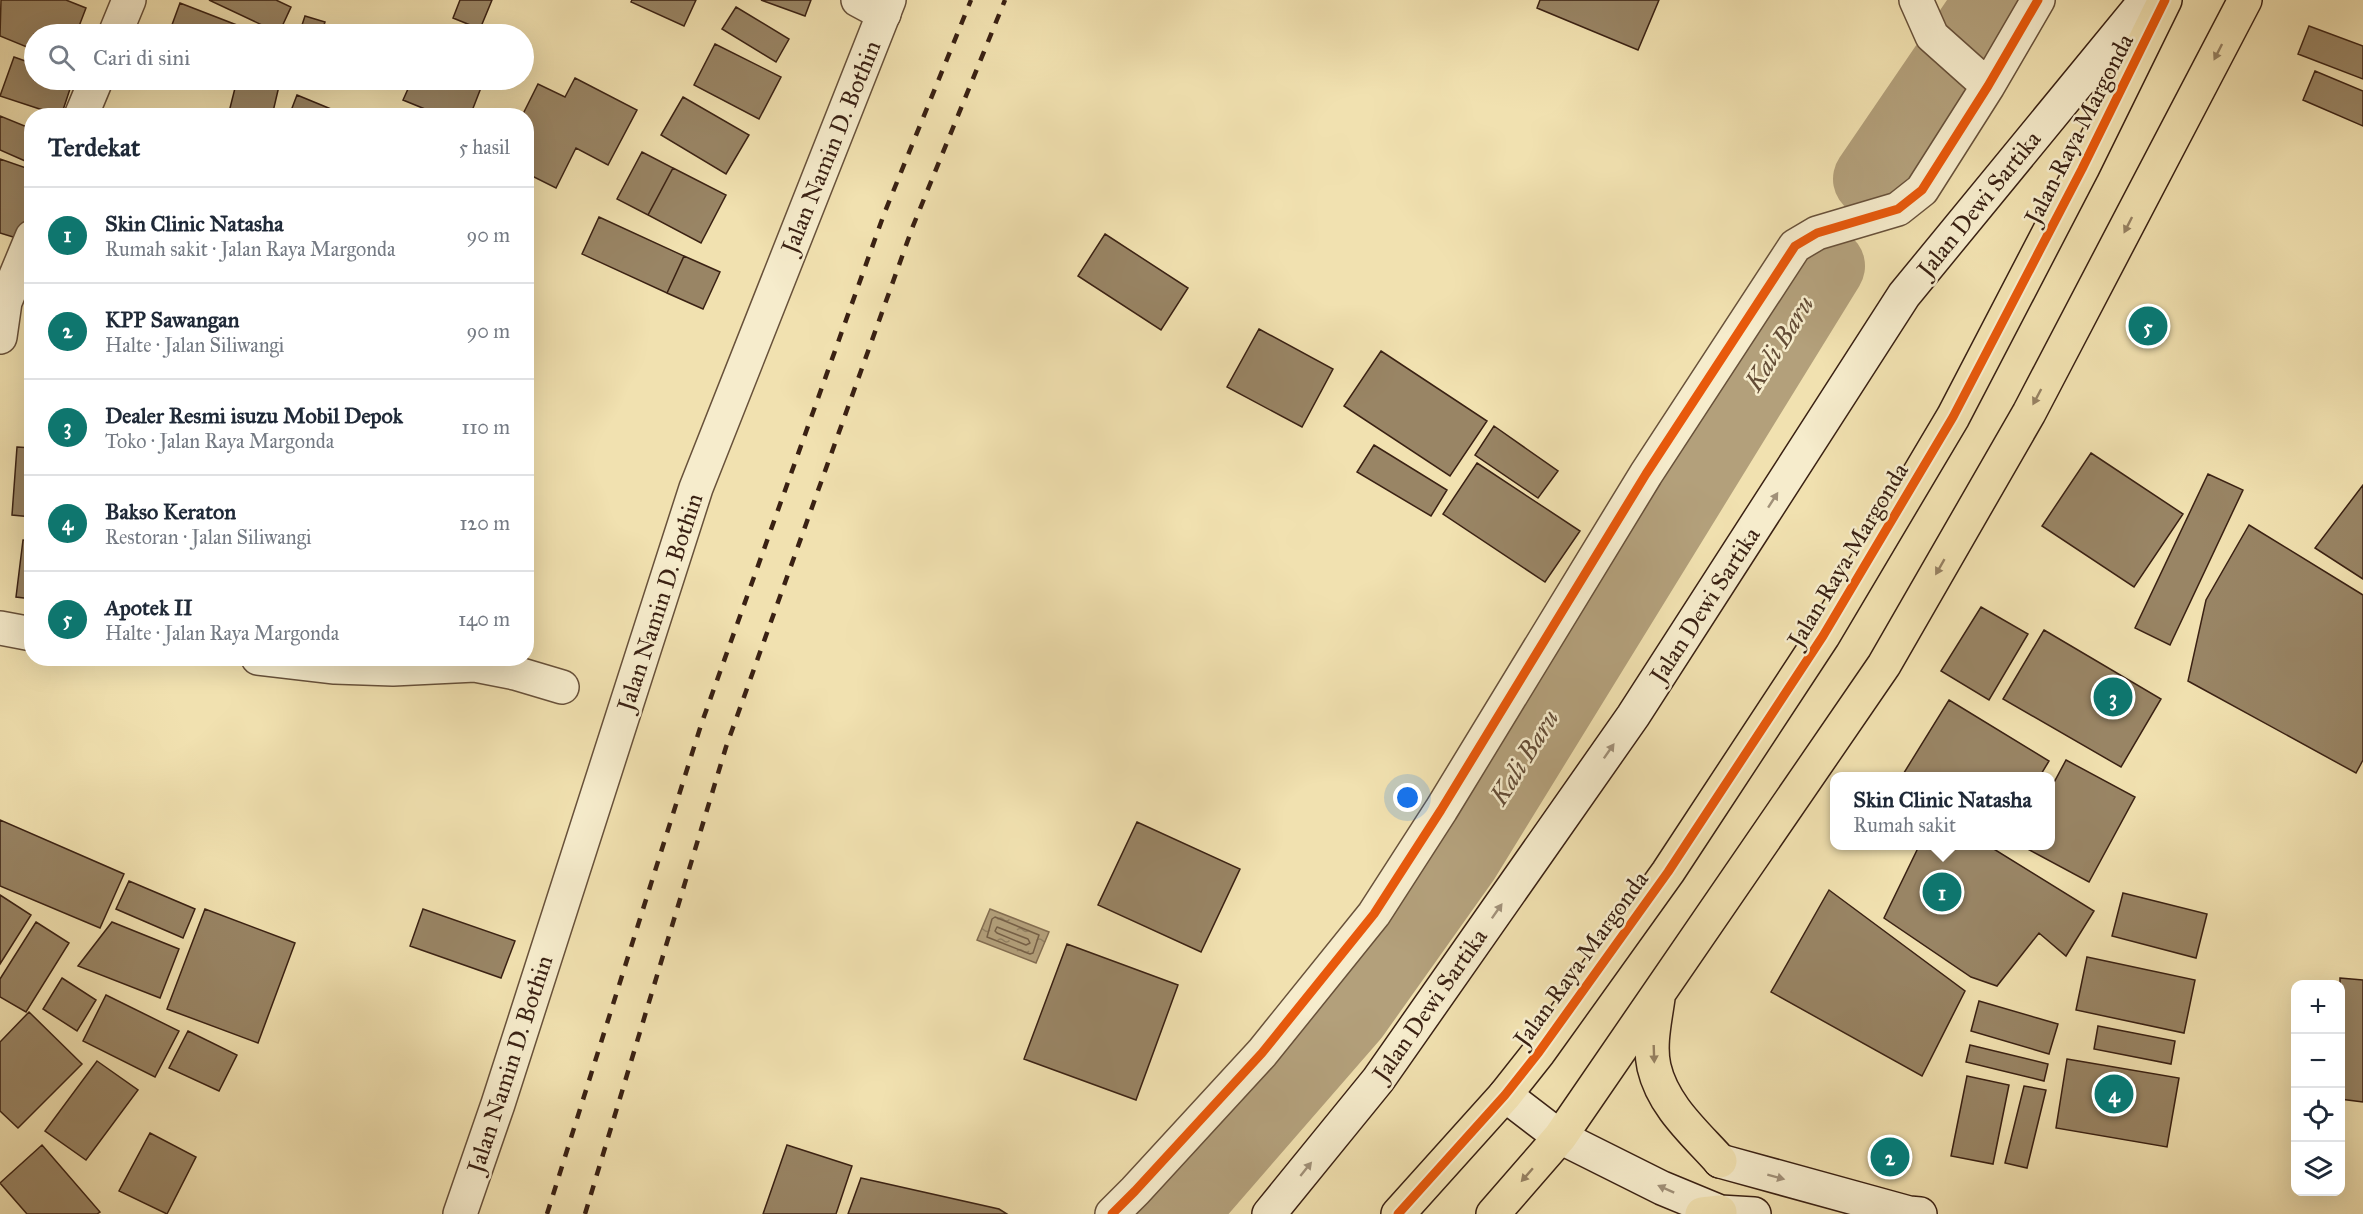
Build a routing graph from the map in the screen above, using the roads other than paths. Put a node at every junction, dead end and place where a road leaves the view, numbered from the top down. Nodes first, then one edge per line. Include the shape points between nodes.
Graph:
1 (129, 0) edge
2 (1916, 0) edge
3 (2038, 0) edge
4 (2146, 0) edge
5 (2165, 0) edge
6 (2245, 0) edge
7 (877, 5) edge
8 (118, 24) edge
9 (1988, 86) junction
10 (92, 90) edge
11 (84, 108) edge
12 (24, 275) edge
13 (18, 304) edge
14 (0, 337) edge
15 (0, 628) edge
16 (24, 632) edge
17 (326, 666) edge
18 (454, 666) edge
19 (480, 666) edge
20 (562, 687) dead end
21 (1658, 996) junction
22 (1505, 1095) junction
23 (1560, 1137) junction
24 (1720, 1161) joint
25 (1711, 1213) edge
26 (460, 1214) edge
27 (1112, 1214) edge
28 (1269, 1214) edge
29 (1398, 1214) edge
30 (1493, 1214) edge
31 (1754, 1214) edge
32 (1911, 1214) edge

1 - 8 street
2 - 9 street via 1932,36
3 - 9 street
28 -> 4 street, Jalan Dewi Sartika via 1378,1080 1634,717 1904,295
5 - 22 main road, Jalan Raya Margonda via 1953,417 1823,636 1668,872
6 -> 21 main road via 2029,413 1884,665
7 - 26 street, Jalan Namin D. Bothin via 696,488
9 - 27 street via 1922,190 1898,209 1817,233 1795,246 1646,474 1374,914 1262,1053
10 - 11 street
12 - 13 street
13 - 14 street
15 - 16 street
17 - 18 street
19 - 20 street
21 - 23 main road
21 -> 24 main road via 1654,1066 1662,1089 1676,1113
22 - 23 street
22 - 29 main road, Jalan Raya Margonda
25 -> 23 street
23 -> 30 main road
24 -> 32 street
25 - 31 street

